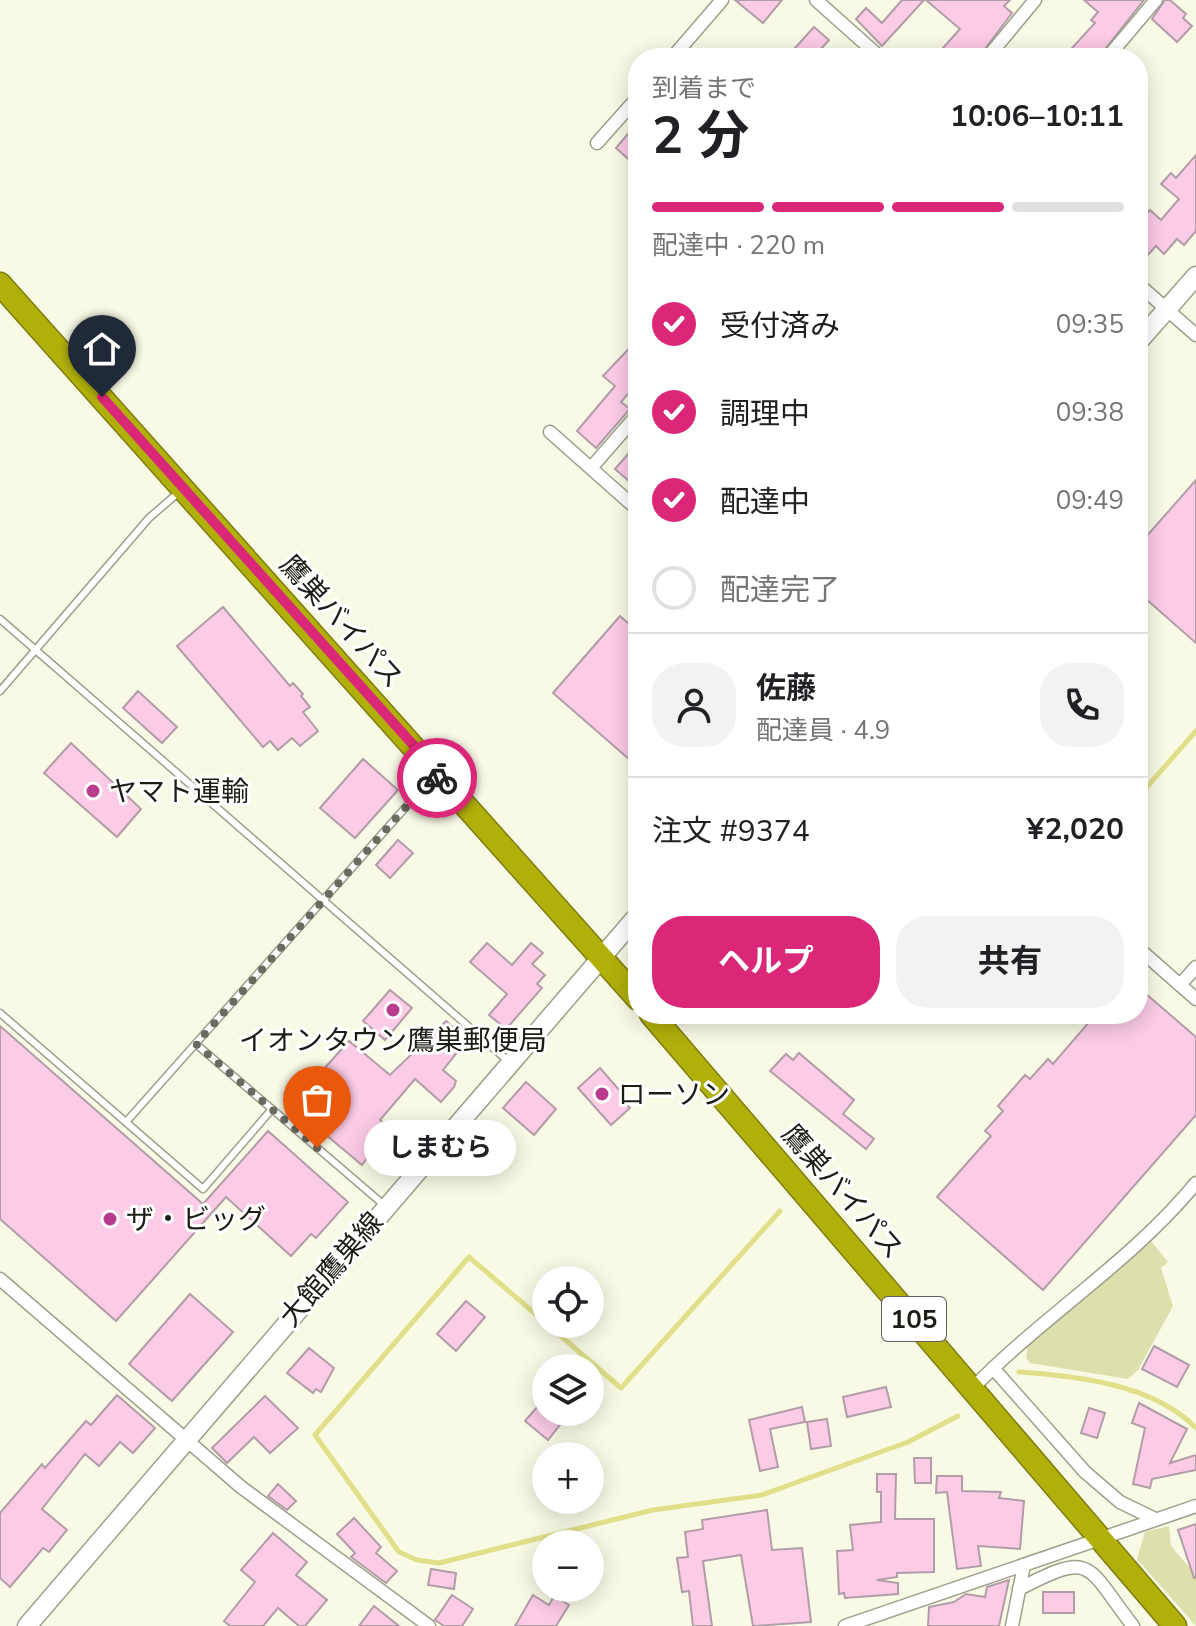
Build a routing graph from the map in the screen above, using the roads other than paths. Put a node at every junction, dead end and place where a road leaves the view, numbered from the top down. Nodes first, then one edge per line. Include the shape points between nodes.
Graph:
1 (722, 0) edge
2 (816, 0) edge
3 (1035, 0) edge
4 (1156, 0) edge
5 (831, 5) edge
6 (681, 48) edge
7 (872, 48) edge
8 (995, 48) edge
9 (1115, 48) edge
10 (628, 108) edge
11 (597, 143) dead end
12 (1196, 276) edge
13 (0, 284) edge
14 (1148, 293) edge
15 (1166, 309) junction
16 (1148, 330) edge
17 (1196, 335) edge
18 (628, 425) edge
19 (550, 432) dead end
20 (591, 468) junction
21 (184, 488) junction
22 (628, 501) edge
23 (0, 619) edge
24 (35, 650) junction
25 (0, 691) edge
26 (441, 776) junction
27 (323, 900) junction
28 (628, 926) edge
29 (602, 956) junction
30 (1148, 957) edge
31 (1196, 967) edge
32 (1180, 985) junction
33 (628, 987) edge
34 (1196, 999) edge
35 (0, 1013) edge
36 (660, 1024) edge
37 (196, 1044) junction
38 (510, 1062) junction
39 (272, 1109) junction
40 (126, 1122) junction
41 (1196, 1183) edge
42 (385, 1207) junction
43 (0, 1279) edge
44 (993, 1368) junction
45 (973, 1388) junction
46 (183, 1440) junction
47 (1196, 1506) edge
48 (1155, 1519) junction
49 (1097, 1538) junction
50 (1024, 1565) junction
51 (1019, 1589) junction
52 (27, 1626) edge
53 (429, 1626) edge
54 (845, 1626) edge
55 (1012, 1626) edge
56 (1133, 1626) edge
57 (1175, 1626) edge

1 - 6 street
2 - 5 street
3 - 8 street
4 - 9 street
5 - 7 street
10 - 11 street
12 - 15 main road
13 - 21 highway, 鷹巣バイパス
14 - 15 street
15 - 16 main road
15 - 17 street
18 - 20 street
19 - 20 street
20 - 22 street
21 - 24 lane via 149,518
21 - 26 highway, 鷹巣バイパス
23 - 24 lane
24 - 25 lane
24 - 27 lane
26 - 27 lane via 421,790
26 - 29 highway, 鷹巣バイパス
27 - 37 lane
27 - 38 lane
28 - 29 main road, 大館鷹巣線
29 - 33 highway, 鷹巣バイパス
29 - 38 main road, 大館鷹巣線
30 - 32 street
31 - 32 street
32 - 34 street
35 - 40 lane
36 - 45 highway, 鷹巣バイパス / 105
37 - 39 lane
37 - 40 lane
38 - 42 main road, 大館鷹巣線
39 - 40 lane via 203,1189
39 - 42 lane
41 - 44 street via 1103,1276
42 - 46 main road, 大館鷹巣線
43 - 46 street
44 - 45 street
44 - 48 street via 1085,1472 1120,1502
45 - 49 highway, 鷹巣バイパス / 105
46 - 52 main road, 大館鷹巣線
46 - 53 street
47 - 48 street
48 - 49 street
49 - 50 street
49 - 57 highway, 鷹巣バイパス / 105
50 - 51 street
50 - 54 street
51 - 55 street
51 - 56 street via 1078,1565 1090,1571

